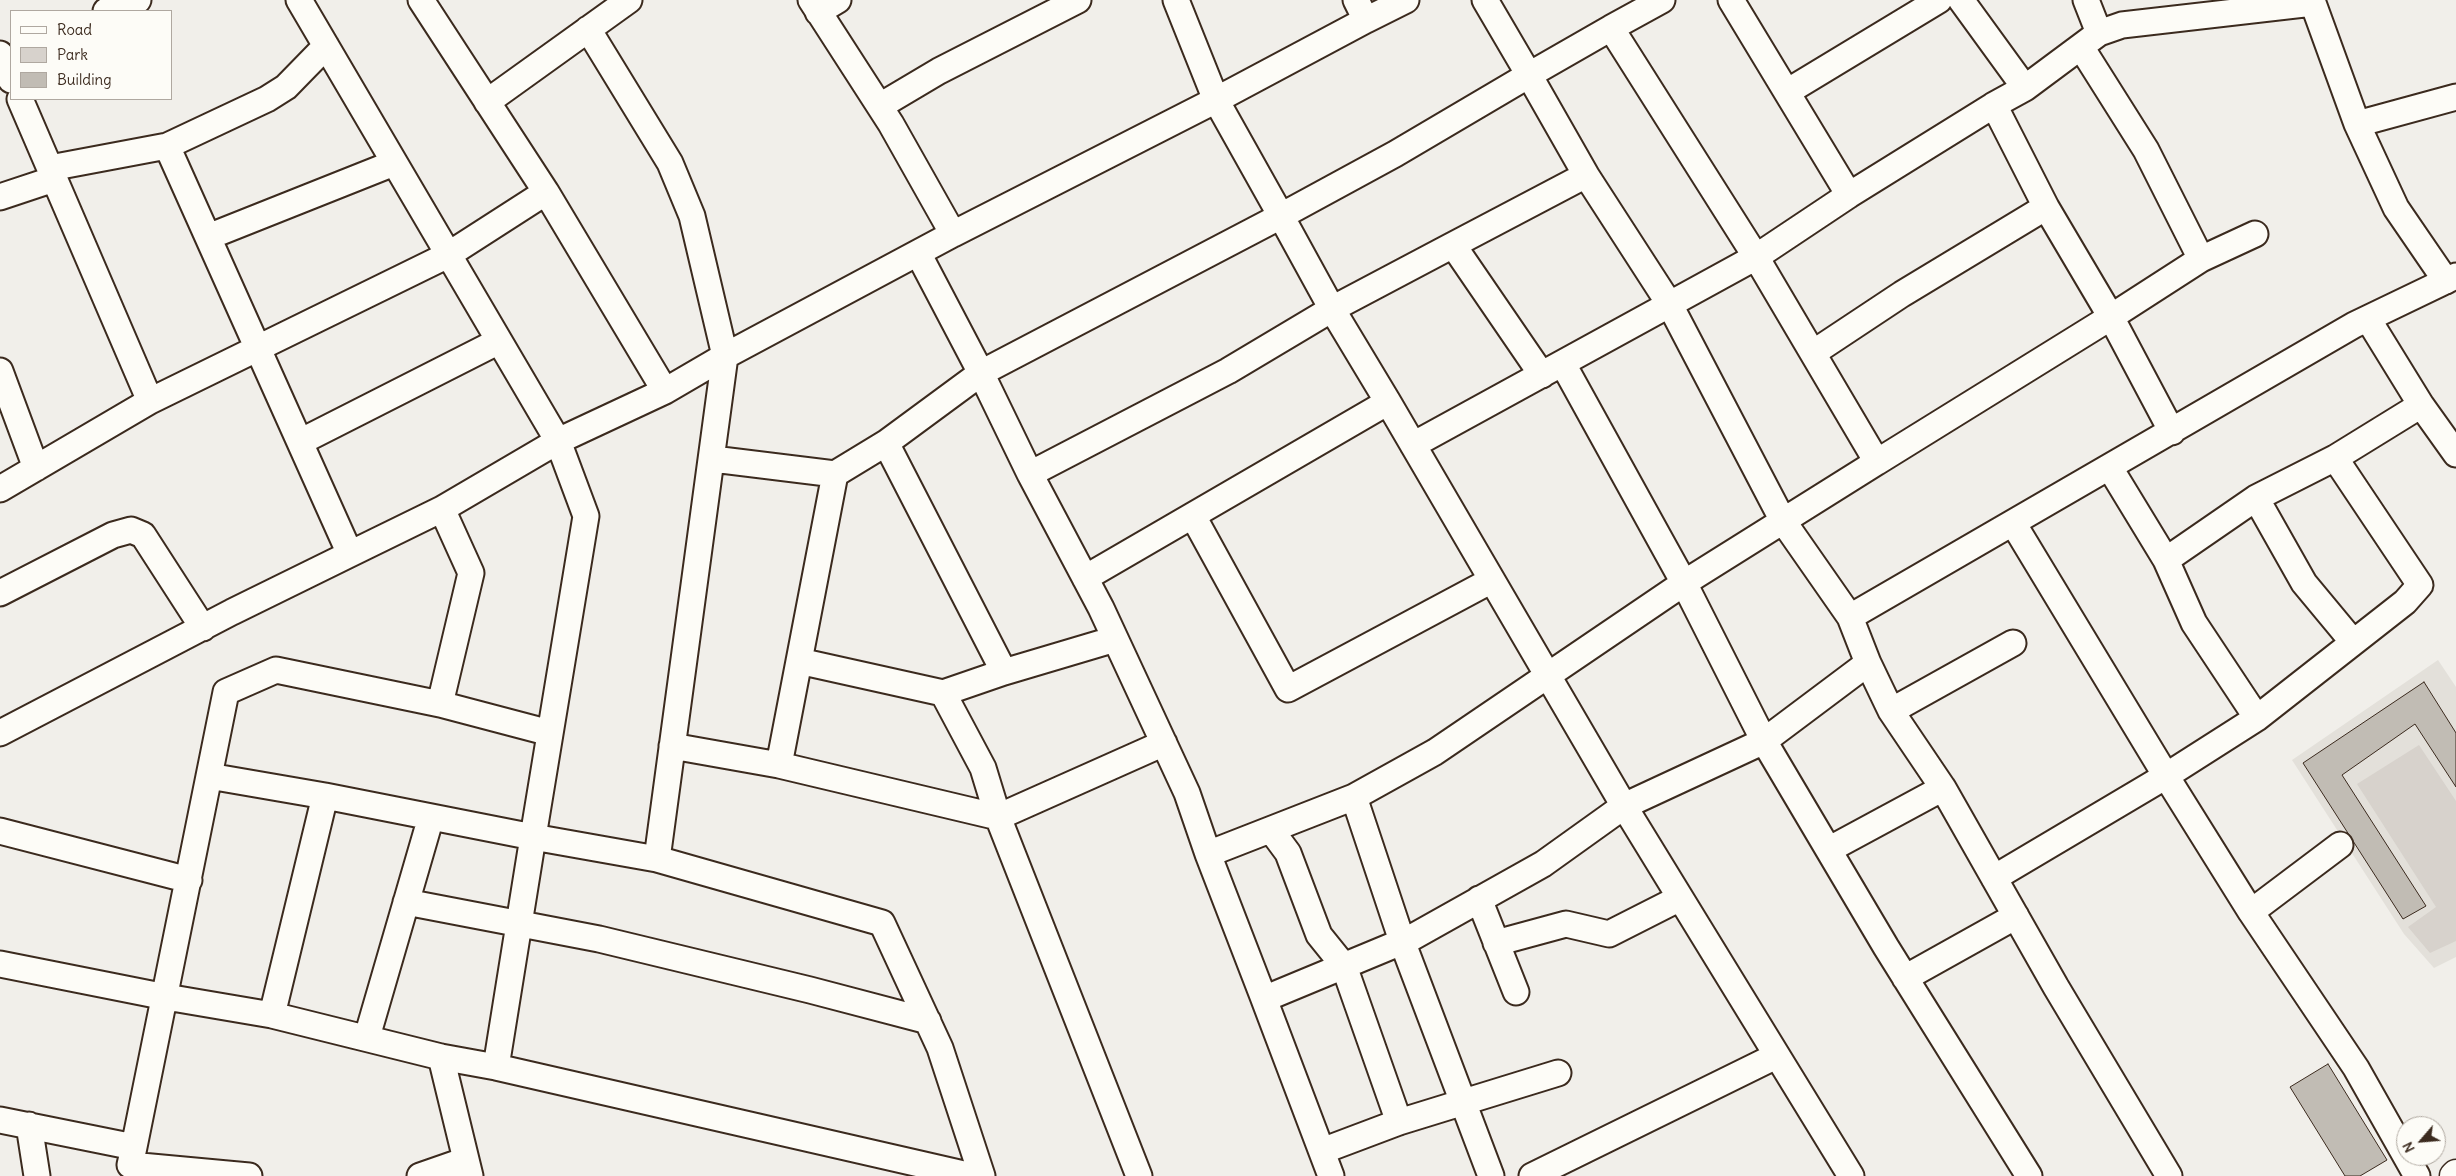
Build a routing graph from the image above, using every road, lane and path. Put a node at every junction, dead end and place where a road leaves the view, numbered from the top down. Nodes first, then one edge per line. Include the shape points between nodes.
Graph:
1 (138, 0) edge
2 (299, 0) edge
3 (421, 0) edge
4 (629, 0) edge
5 (1078, 0) edge
6 (1176, 0) edge
7 (1406, 0) edge
8 (1485, 0) edge
9 (1662, 0) edge
10 (1731, 0) edge
11 (1938, 0) edge
12 (1961, 0) edge
13 (2086, 0) edge
14 (2312, 2) edge
15 (823, 4) edge
16 (109, 10) edge
17 (1361, 10) edge
18 (588, 28) junction
19 (1611, 28) junction
20 (2102, 34) junction
21 (326, 46) junction
22 (0, 54) edge
23 (1529, 75) junction
24 (10, 78) edge
25 (2025, 88) junction
26 (1787, 92) junction
27 (2456, 97) edge
28 (20, 100) edge
29 (1216, 100) junction
30 (487, 102) junction
31 (1994, 105) junction
32 (880, 106) junction
33 (2357, 124) junction
34 (167, 146) junction
35 (394, 162) junction
36 (52, 174) junction
37 (1586, 175) junction
38 (546, 192) junction
39 (1850, 195) junction
40 (0, 198) edge
41 (2046, 207) junction
42 (1281, 216) junction
43 (952, 234) junction
44 (2255, 234) dead end
45 (208, 237) junction
46 (1453, 245) junction
47 (918, 253) junction
48 (448, 255) junction
49 (1756, 257) junction
50 (2201, 259) junction
51 (2451, 278) edge
52 (1670, 305) junction
53 (1332, 309) junction
54 (2111, 317) junction
55 (2368, 319) junction
56 (500, 341) junction
57 (258, 348) junction
58 (1813, 353) junction
59 (725, 356) junction
60 (1552, 370) junction
61 (0, 371) edge
62 (981, 373) junction
63 (665, 391) junction
64 (150, 401) junction
65 (1388, 402) junction
66 (2421, 405) junction
67 (2172, 432) junction
68 (558, 441) junction
69 (300, 442) junction
70 (886, 443) junction
71 (1413, 445) junction
72 (2456, 454) edge
73 (2334, 458) junction
74 (713, 459) junction
75 (1877, 462) junction
76 (36, 468) junction
77 (2110, 468) junction
78 (835, 474) junction
79 (1030, 474) junction
80 (0, 488) edge
81 (2256, 498) junction
82 (442, 509) junction
83 (1193, 516) junction
84 (1783, 521) junction
85 (2013, 523) junction
86 (350, 554) junction
87 (2166, 560) junction
88 (1085, 578) junction
89 (1492, 580) junction
90 (1684, 583) junction
91 (0, 593) edge
92 (1850, 617) junction
93 (203, 628) junction
94 (1115, 639) junction
95 (2353, 642) junction
96 (2013, 643) dead end
97 (799, 661) junction
98 (1868, 663) junction
99 (1004, 672) junction
100 (1547, 676) junction
101 (943, 693) junction
102 (440, 704) junction
103 (1891, 711) junction
104 (2257, 718) junction
105 (0, 733) edge
106 (550, 733) junction
107 (1764, 741) junction
108 (1164, 743) junction
109 (672, 746) junction
110 (779, 765) junction
111 (210, 776) junction
112 (2166, 776) junction
113 (1943, 788) junction
114 (325, 796) junction
115 (1354, 796) junction
116 (1624, 806) junction
117 (431, 817) junction
118 (998, 817) junction
119 (0, 830) edge
120 (1271, 830) junction
121 (533, 837) junction
122 (2340, 845) dead end
123 (1830, 849) junction
124 (1208, 854) junction
125 (657, 859) junction
126 (1994, 878) junction
127 (189, 880) junction
128 (1680, 898) junction
129 (1480, 899) junction
130 (406, 902) junction
131 (2251, 912) junction
132 (2016, 916) junction
133 (520, 923) junction
134 (1402, 941) junction
135 (1496, 942) junction
136 (0, 964) edge
137 (1344, 966) junction
138 (1905, 978) junction
139 (1516, 992) dead end
140 (166, 997) junction
141 (1264, 998) junction
142 (272, 1016) junction
143 (928, 1022) junction
144 (367, 1037) junction
145 (1776, 1056) junction
146 (441, 1057) junction
147 (496, 1067) junction
148 (1558, 1073) dead end
149 (1464, 1100) junction
150 (0, 1120) edge
151 (1399, 1122) junction
152 (29, 1126) junction
153 (1322, 1151) junction
154 (131, 1162) edge
155 (468, 1168) edge
156 (37, 1176) edge
157 (249, 1176) edge
158 (420, 1176) edge
159 (972, 1176) edge
160 (982, 1176) edge
161 (1139, 1176) edge
162 (1331, 1176) edge
163 (1491, 1176) edge
164 (1532, 1176) edge
165 (1851, 1176) edge
166 (2029, 1176) edge
167 (2169, 1176) edge
168 (2417, 1176) edge

1 - 16 street
2 - 21 street
3 - 30 street
4 - 18 street
5 - 32 street via 939,71
6 - 29 street
7 - 17 street
8 - 23 street
9 - 19 street
10 - 26 street
11 - 26 street
12 - 25 street
13 - 20 street
14 - 20 street
14 - 33 street
15 - 32 street
17 - 29 street
18 - 30 street
18 - 59 street via 670,163 692,216
19 - 23 street
19 - 49 street
20 - 25 street
20 - 50 street via 2146,150
21 - 34 street via 286,87
21 - 35 street
22 - 24 street
23 - 37 street
23 - 42 street
25 - 31 street
26 - 39 street
27 - 33 street
28 - 36 street
29 - 42 street
29 - 43 street
30 - 38 street
31 - 39 street
31 - 41 street
32 - 43 street
33 - 51 street via 2396,208
34 - 36 street
34 - 45 street
35 - 45 street
35 - 48 street
36 - 40 street
36 - 64 street
37 - 46 street
37 - 52 street
38 - 48 street
38 - 63 street
39 - 49 street
41 - 54 street
41 - 58 street via 1902,294
42 - 53 street
42 - 62 street
43 - 47 street
44 - 50 street
45 - 57 street
46 - 53 street
46 - 60 street
47 - 59 street
47 - 62 street
48 - 56 street
48 - 57 street
49 - 52 street
49 - 58 street
50 - 54 street
51 - 55 street
52 - 60 street
52 - 84 street
53 - 65 street
53 - 79 street via 1228,372
54 - 67 street
54 - 75 street
55 - 66 street
55 - 67 street
56 - 68 street
56 - 69 street
57 - 64 street
57 - 69 street
58 - 75 street
59 - 63 street
59 - 74 street
60 - 71 street
60 - 90 street
61 - 76 street
62 - 70 street
62 - 79 street
63 - 68 street
64 - 76 street
65 - 71 street
65 - 83 street
66 - 72 street
66 - 73 street
67 - 77 street
68 - 82 street
68 - 106 street via 586,516
69 - 86 street
70 - 78 street
70 - 99 street
71 - 89 street
73 - 81 street
73 - 95 street via 2420,585 2405,602
74 - 78 street
74 - 109 street
75 - 84 street
76 - 80 street
77 - 85 street
77 - 87 street
78 - 97 street
79 - 88 street
81 - 87 street
81 - 95 street via 2304,583
82 - 86 street
82 - 102 street via 471,573
83 - 88 street
83 - 89 street via 1288,689
84 - 90 street
84 - 92 street
85 - 92 street
85 - 112 street
86 - 93 street
87 - 104 street via 2194,623
88 - 94 street
89 - 100 street
90 - 100 street
90 - 107 street
91 - 93 street via 113,535 131,530 143,535
92 - 98 street
93 - 105 street
94 - 99 street
94 - 108 street
95 - 104 street
96 - 103 street
97 - 101 street
97 - 110 street
98 - 103 street
98 - 107 street
99 - 101 street
100 - 115 street via 1435,752
100 - 116 street
101 - 118 street via 983,768
102 - 106 street
102 - 111 street via 276,670 226,692
103 - 113 street
104 - 112 street
106 - 121 street
107 - 116 street
107 - 123 street
108 - 118 street
108 - 124 street via 1187,793
109 - 110 street
109 - 125 street
110 - 118 street
111 - 114 street
111 - 127 street
112 - 126 street
112 - 131 street
113 - 123 street
113 - 126 street
114 - 117 street
114 - 142 street
115 - 120 street
115 - 134 street
116 - 128 street
116 - 129 street via 1543,864
117 - 121 street
117 - 130 street
118 - 161 street
119 - 127 street
120 - 124 street
120 - 137 street via 1288,853 1319,935
121 - 125 street
121 - 133 street
122 - 131 street
123 - 138 street
124 - 141 street
125 - 143 street via 882,923
126 - 132 street
127 - 140 street
128 - 135 street via 1609,934 1566,924
128 - 145 street
129 - 134 street
129 - 135 street
130 - 133 street
130 - 144 street
131 - 168 street via 2356,1068
132 - 138 street
132 - 167 street
133 - 143 street via 791,985
133 - 147 street
134 - 137 street
134 - 149 street
135 - 139 street
136 - 140 street
137 - 141 street
137 - 151 street
138 - 166 street
140 - 142 street
140 - 154 street
141 - 153 street
142 - 144 street
143 - 160 street via 940,1048
144 - 146 street
145 - 164 street
145 - 165 street
146 - 147 street
146 - 155 street
147 - 159 street
148 - 149 street
149 - 151 street
149 - 163 street
150 - 152 street
151 - 153 street
152 - 154 street
152 - 156 street
153 - 162 street
154 - 157 street
155 - 158 street

